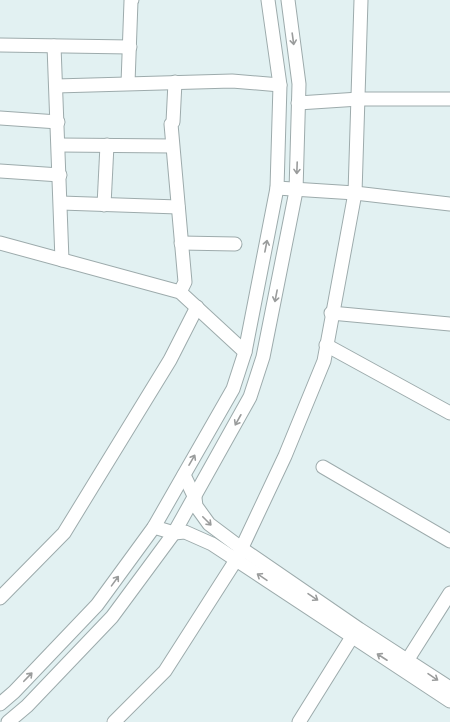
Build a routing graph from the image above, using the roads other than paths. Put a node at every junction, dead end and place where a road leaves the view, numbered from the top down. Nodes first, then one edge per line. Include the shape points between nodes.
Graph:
1 (132, 0) edge
2 (268, 0) edge
3 (288, 0) edge
4 (361, 0) edge
5 (0, 45) edge
6 (54, 46) junction
7 (130, 47) junction
8 (175, 82) junction
9 (128, 83) junction
10 (280, 85) junction
11 (56, 86) junction
12 (359, 99) junction
13 (450, 99) edge
14 (298, 103) junction
15 (0, 118) edge
16 (58, 122) junction
17 (59, 145) junction
18 (107, 146) junction
19 (172, 146) junction
20 (0, 171) edge
21 (60, 175) junction
22 (277, 188) junction
23 (296, 191) junction
24 (355, 193) junction
25 (61, 203) junction
26 (450, 204) edge
27 (104, 205) junction
28 (178, 207) junction
29 (0, 243) edge
30 (181, 243) junction
31 (235, 244) dead end
32 (62, 260) junction
33 (180, 292) junction
34 (197, 307) junction
35 (331, 313) junction
36 (450, 324) edge
37 (326, 346) junction
38 (245, 352) junction
39 (450, 412) edge
40 (323, 467) dead end
41 (184, 475) junction
42 (195, 498) junction
43 (154, 527) junction
44 (174, 533) junction
45 (450, 541) edge
46 (238, 554) junction
47 (450, 593) edge
48 (0, 598) edge
49 (352, 637) junction
50 (404, 665) junction
51 (450, 688) edge
52 (450, 701) edge
53 (0, 704) edge
54 (8, 722) edge
55 (114, 722) edge
56 (299, 722) edge

1 - 7 street
2 - 10 street
3 -> 14 street via 299,84
4 - 12 street
5 - 6 street
6 - 7 street
6 - 11 street
7 - 9 street
8 - 9 street
8 - 10 street via 232,81
8 - 19 street via 171,124
9 - 11 street
10 - 22 street
11 - 16 street
12 - 13 street
12 - 14 street
12 - 24 street
14 -> 23 street
15 - 16 street
16 - 17 street
17 - 18 street
17 - 21 street
18 - 19 street
18 - 27 street
19 - 28 street
20 - 21 street
21 - 25 street
22 - 23 street
38 -> 22 street
23 - 24 street
23 -> 42 street via 264,350 250,397
24 - 26 street
24 - 35 street
25 - 27 street
25 - 32 street
27 - 28 street
28 - 30 street
29 - 32 street
30 - 31 street
30 - 33 street via 185,282
32 - 33 street
33 - 34 street
34 - 38 street
34 - 48 street via 170,360 64,533
35 - 36 street
35 - 37 street
37 - 39 street
37 - 46 street via 324,361 285,456
41 -> 38 street via 233,389
40 - 45 street
41 - 42 street
41 - 43 street
42 - 44 street
42 -> 46 street via 196,506 209,524
43 - 44 street
53 -> 43 street via 97,605
44 - 46 street via 185,532 198,536
44 - 54 street via 112,617 28,706
49 -> 46 street
46 -> 50 street
46 - 55 street via 165,671
47 - 50 street
50 -> 49 street
49 - 56 street
50 -> 51 street
50 - 52 street

